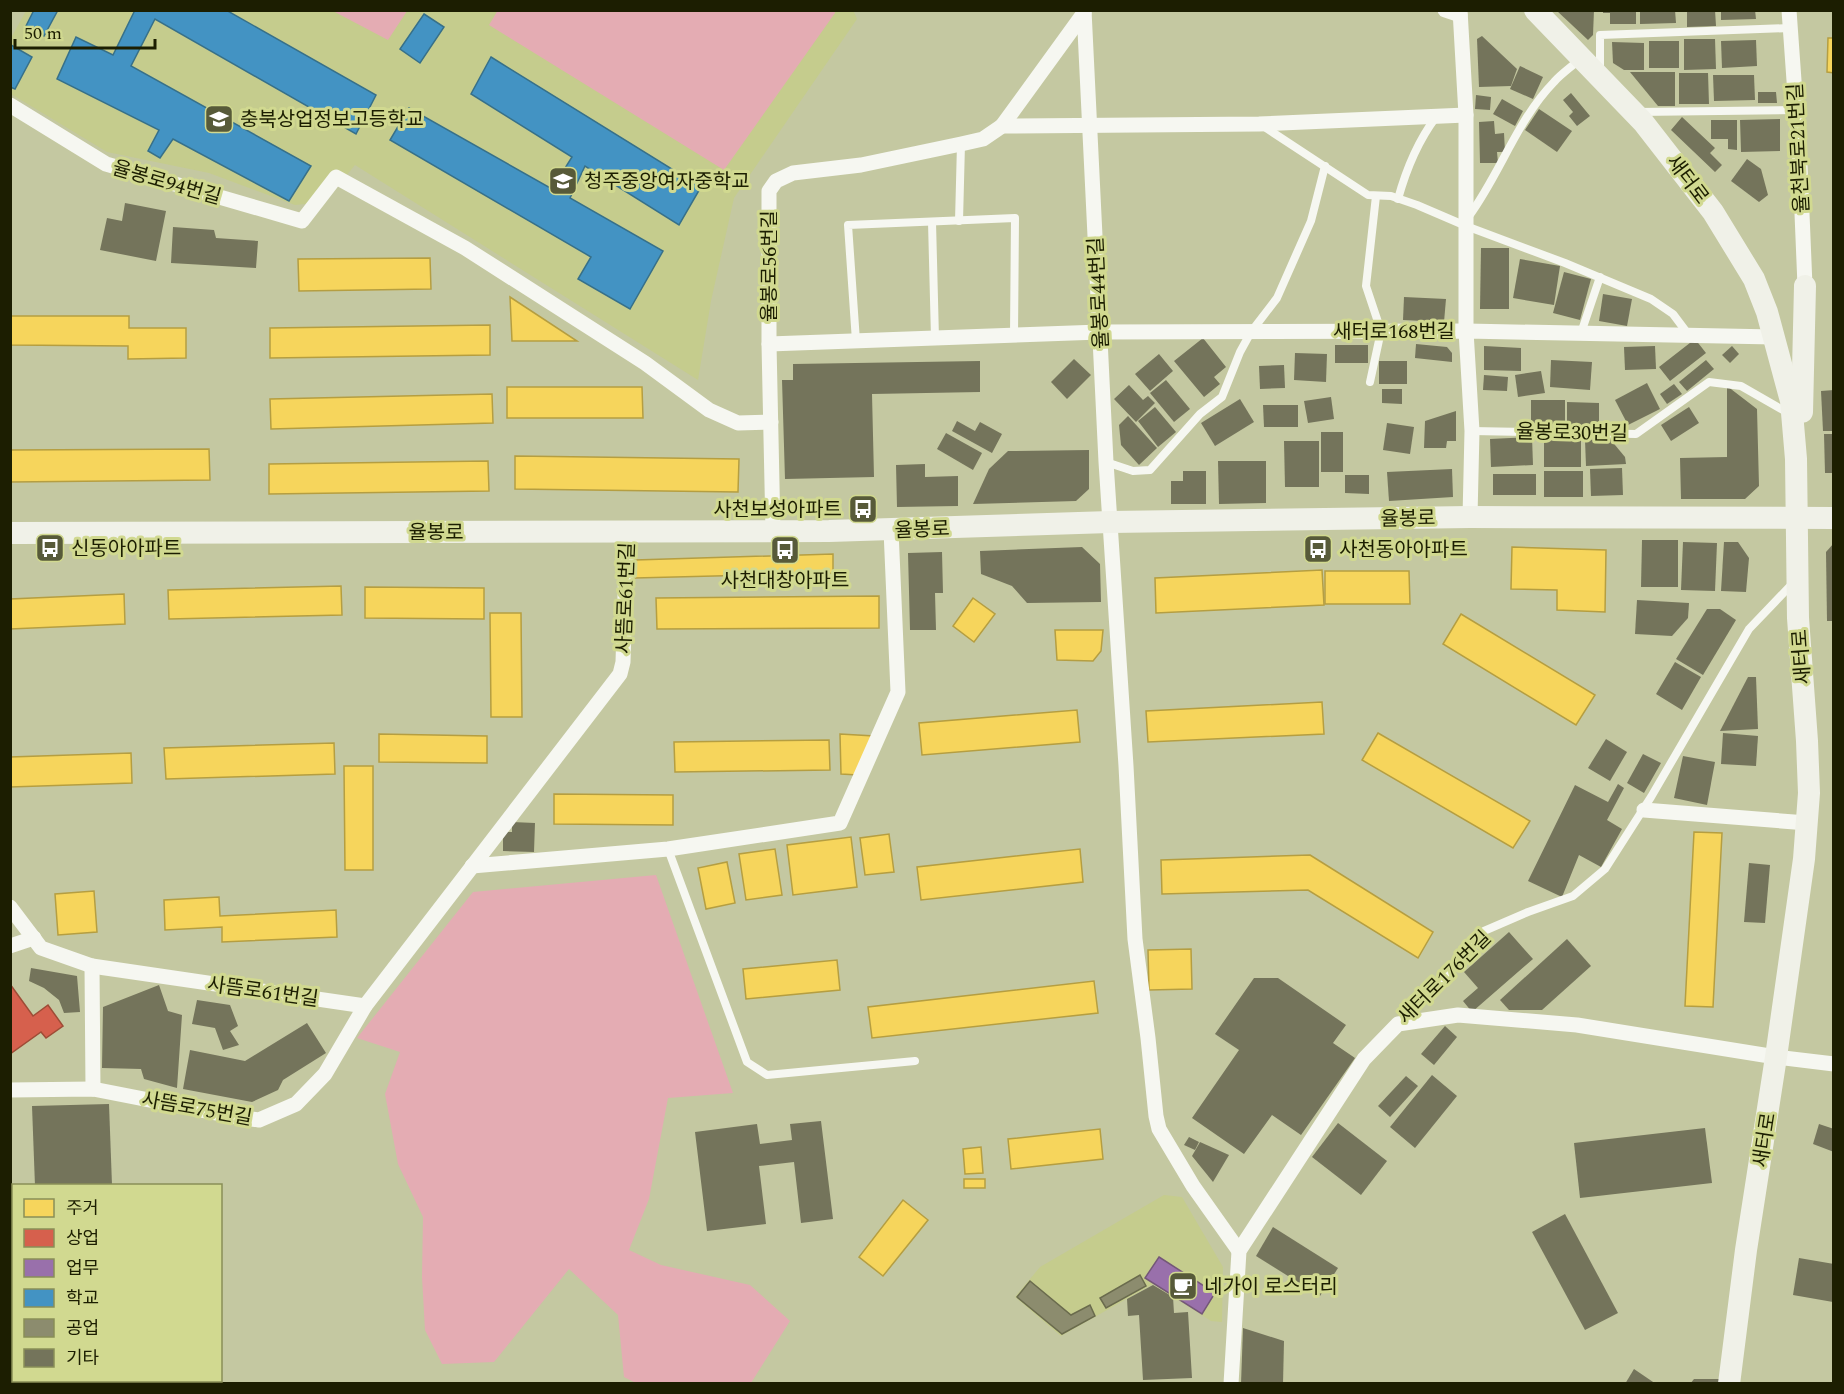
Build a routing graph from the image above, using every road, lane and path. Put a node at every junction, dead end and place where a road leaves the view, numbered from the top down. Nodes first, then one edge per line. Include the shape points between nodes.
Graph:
1 (1535, 10) edge
2 (1789, 10) edge
3 (1084, 12) edge
4 (1455, 12) edge
5 (1790, 28) junction
6 (1582, 57) junction
7 (1600, 76) junction
8 (10, 105) edge
9 (1796, 110) junction
10 (1633, 112) junction
11 (1466, 115) junction
12 (1437, 116) junction
13 (1259, 124) junction
14 (1090, 125) junction
15 (1002, 126) junction
16 (961, 144) junction
17 (1325, 166) junction
18 (1376, 196) junction
19 (1398, 198) junction
20 (959, 221) junction
21 (932, 222) junction
22 (1466, 223) junction
23 (1599, 278) junction
24 (1805, 286) junction
25 (1759, 290) junction
26 (1466, 331) junction
27 (1101, 332) junction
28 (1251, 332) junction
29 (1382, 332) junction
30 (1581, 333) junction
31 (1014, 335) junction
32 (1689, 335) junction
33 (1774, 337) junction
34 (935, 338) junction
35 (856, 340) junction
36 (769, 344) junction
37 (1370, 382) dead end
38 (1792, 416) junction
39 (771, 422) junction
40 (1472, 431) junction
41 (1106, 462) junction
42 (1796, 485) junction
43 (1470, 517) junction
44 (1797, 518) junction
45 (1833, 518) edge
46 (1110, 522) junction
47 (891, 530) junction
48 (627, 531) junction
49 (773, 531) junction
50 (10, 533) edge
51 (1798, 578) junction
52 (1644, 810) junction
53 (1807, 823) junction
54 (668, 849) junction
55 (472, 867) junction
56 (10, 907) edge
57 (34, 938) junction
58 (10, 946) edge
59 (92, 966) junction
60 (365, 1006) junction
61 (1398, 1024) junction
62 (1776, 1057) junction
63 (915, 1061) dead end
64 (1833, 1064) edge
65 (93, 1089) junction
66 (10, 1090) edge
67 (1239, 1251) junction
68 (1231, 1383) edge
69 (1729, 1383) edge

1 - 6 street, 새터로
2 - 5 street, 율천북로21번길
3 - 14 street, 율봉로44번길
3 - 15 street
4 - 11 street
5 - 7 lane via 1600,35
5 - 9 street, 율천북로21번길
6 - 7 street, 새터로
6 - 22 lane via 1553,83 1530,113
7 - 10 street, 새터로
8 - 39 street, 율봉로94번길 via 106,164 302,221 336,177 465,248 645,363 709,410 738,423
9 - 10 lane
9 - 24 street, 율천북로21번길
10 - 25 street, 새터로 via 1713,212
11 - 12 street
11 - 22 street
12 - 13 street
12 - 19 lane via 1426,131
13 - 14 street
13 - 17 lane
14 - 15 street, 율봉로56번길
14 - 27 street, 율봉로44번길
15 - 16 street, 율봉로56번길 via 983,139
16 - 20 lane
16 - 36 street, 율봉로56번길 via 861,165 792,173 776,181 769,191
17 - 18 lane via 1368,195
17 - 28 lane via 1311,221 1277,298
18 - 19 lane
18 - 29 lane via 1366,286
19 - 22 lane
20 - 21 lane
20 - 31 lane via 1015,218
21 - 34 lane
21 - 35 lane via 848,225
22 - 23 lane
22 - 26 street
23 - 30 lane
23 - 32 lane via 1651,299 1673,314
24 - 25 street via 1800,299 1787,306 1779,306
24 - 42 street via 1803,398
25 - 33 street, 새터로
26 - 29 street, 새터로168번길
26 - 30 street, 새터로168번길
26 - 40 street
27 - 28 street, 새터로168번길
27 - 31 street, 새터로168번길
27 - 41 street, 율봉로44번길
28 - 29 street, 새터로168번길
28 - 41 lane via 1222,396 1200,414 1150,470 1133,471
29 - 37 lane
30 - 32 street, 새터로168번길
31 - 34 street, 새터로168번길
32 - 33 street, 새터로168번길
33 - 38 street, 새터로
34 - 35 street, 새터로168번길
35 - 36 street, 새터로168번길
36 - 39 street, 율봉로56번길
38 - 40 lane, 율봉로30번길 via 1741,386 1710,382 1636,434
38 - 42 street, 새터로
39 - 49 street, 율봉로56번길
40 - 43 street
41 - 46 street, 율봉로44번길
42 - 44 street, 새터로
43 - 44 street, 율봉로
43 - 46 street, 율봉로
44 - 45 street, 율봉로
44 - 51 street, 새터로
46 - 47 street, 율봉로
46 - 67 street, 율봉로44번길 via 1135,939 1156,1116 1193,1186
47 - 49 street, 율봉로
47 - 54 street via 898,692 840,823
48 - 49 street, 율봉로
48 - 50 street, 율봉로
48 - 55 street, 사뜸로61번길 via 620,674
51 - 52 lane, 새터로176번길 via 1749,629
51 - 53 street, 새터로 via 1809,793
52 - 53 street
52 - 61 lane, 새터로176번길 via 1605,869 1573,896 1484,931
53 - 62 street, 새터로
54 - 55 street
54 - 63 lane via 747,1062 767,1075
55 - 60 street, 사뜸로61번길
56 - 57 street, 사뜸로61번길
57 - 58 street
57 - 59 street, 사뜸로61번길 via 41,948
59 - 60 street, 사뜸로61번길
59 - 65 street
60 - 65 street, 사뜸로75번길 via 324,1074 296,1104 259,1120
61 - 62 street via 1458,1015 1576,1025
61 - 67 street, 새터로176번길 via 1364,1059
62 - 64 street
62 - 69 street, 새터로
65 - 66 street, 사뜸로75번길
67 - 68 street, 새터로176번길

